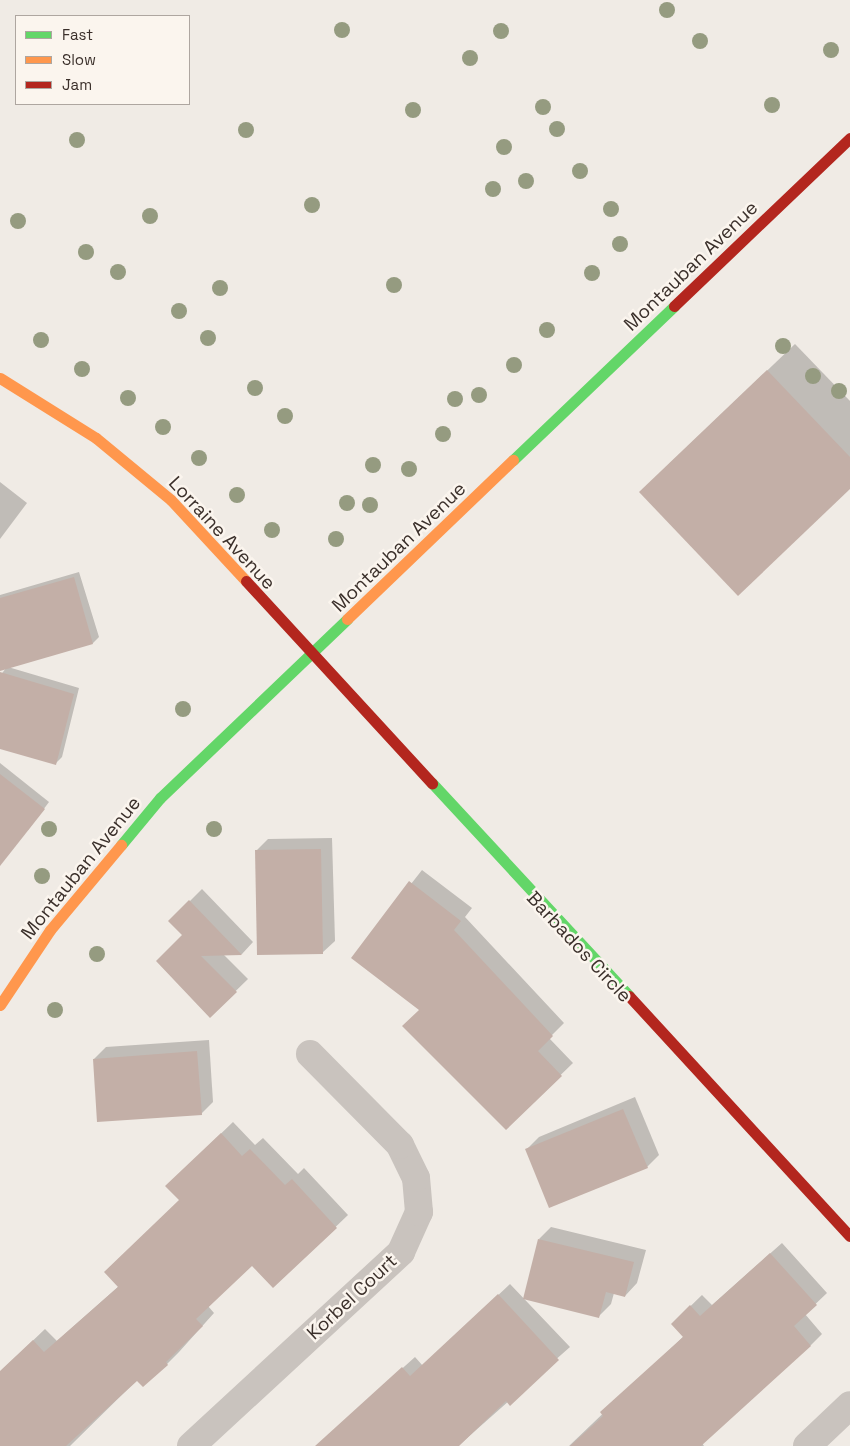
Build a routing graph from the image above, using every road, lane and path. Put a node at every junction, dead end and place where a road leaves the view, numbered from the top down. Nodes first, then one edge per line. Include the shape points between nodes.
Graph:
1 (850, 138) edge
2 (0, 378) edge
3 (311, 655) junction
4 (0, 1005) edge
5 (310, 1054) dead end
6 (850, 1236) edge
7 (850, 1405) edge
8 (191, 1446) edge
9 (807, 1446) edge

1 - 3 street, Montauban Avenue
2 - 3 street, Lorraine Avenue via 96,438 171,500
3 - 4 street, Montauban Avenue via 147,812 50,930
3 - 6 street, Barbados Circle
5 - 8 street, Korbel Court via 400,1145 416,1178 419,1212 401,1252
7 - 9 street

